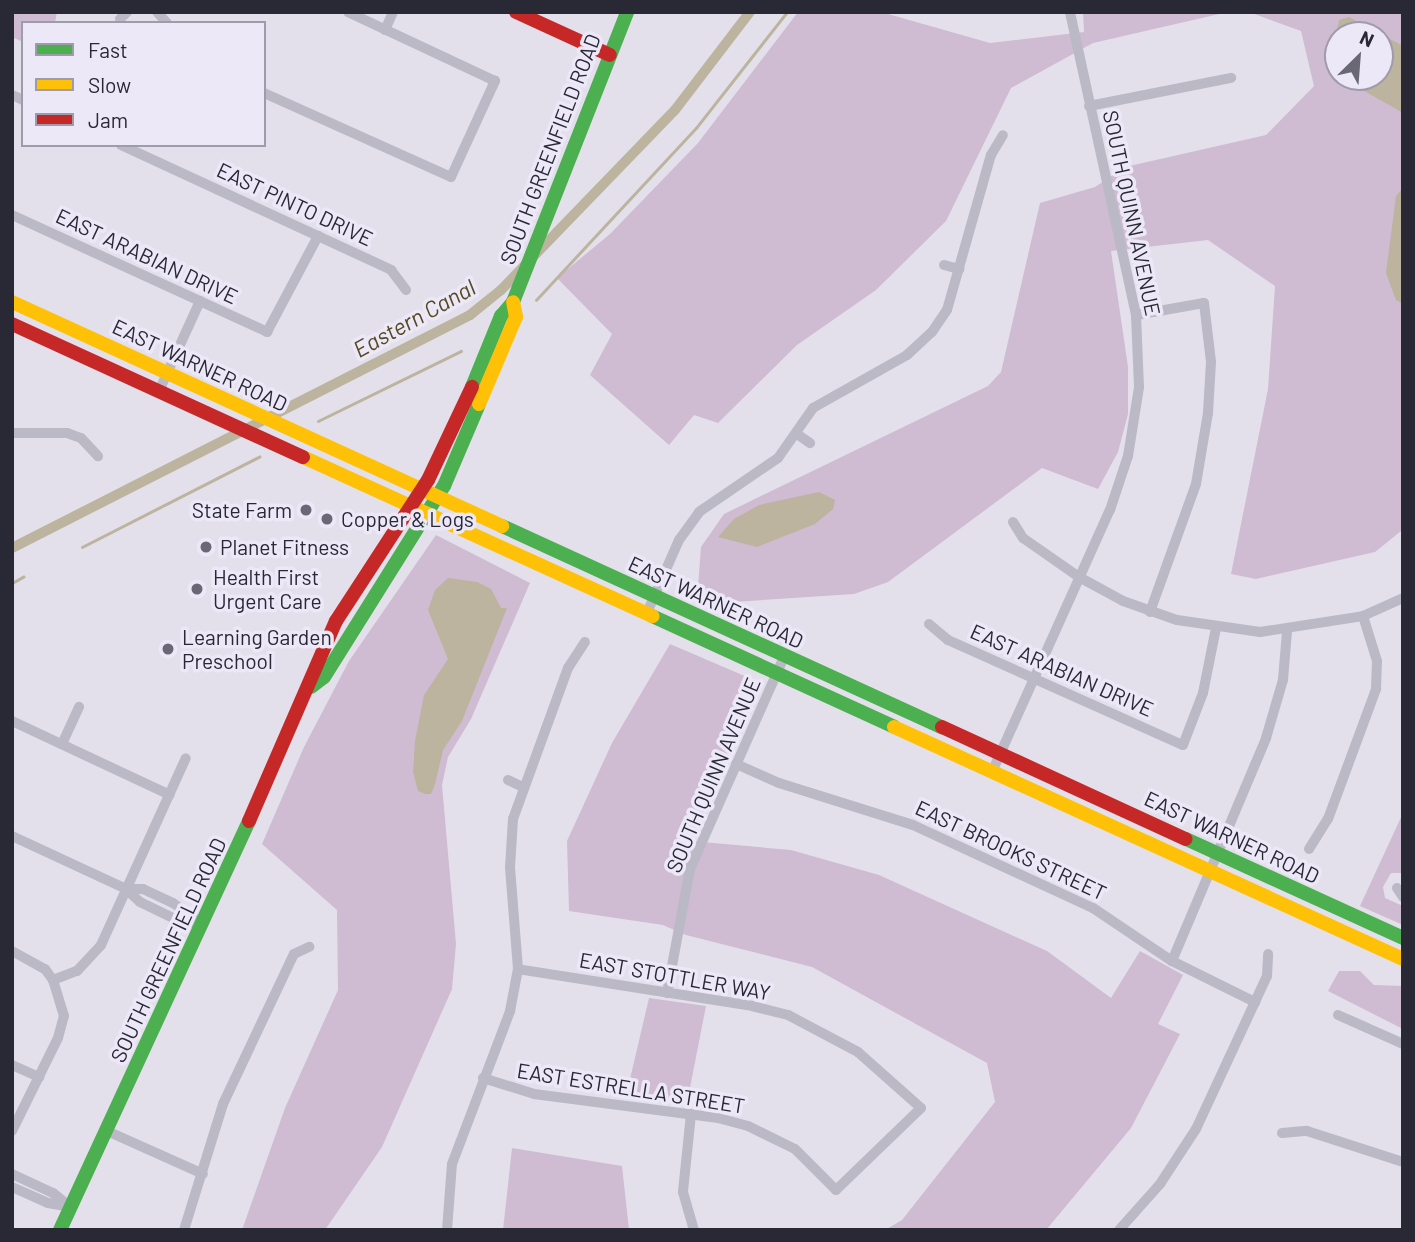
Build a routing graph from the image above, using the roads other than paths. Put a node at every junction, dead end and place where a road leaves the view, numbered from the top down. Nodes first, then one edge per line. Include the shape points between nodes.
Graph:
1 (348, 12) edge
2 (393, 12) edge
3 (516, 12) edge
4 (627, 12) edge
5 (1070, 12) edge
6 (385, 30) junction
7 (610, 55) junction
8 (1231, 78) dead end
9 (266, 94) edge
10 (1089, 106) junction
11 (1003, 135) dead end
12 (125, 147) edge
13 (12, 215) edge
14 (318, 236) junction
15 (944, 265) dead end
16 (959, 269) junction
17 (406, 290) dead end
18 (200, 301) junction
19 (12, 302) edge
20 (513, 302) junction
21 (1136, 315) junction
22 (12, 324) edge
23 (167, 373) junction
24 (159, 391) junction
25 (12, 433) edge
26 (797, 434) junction
27 (810, 443) dead end
28 (98, 456) dead end
29 (422, 490) junction
30 (438, 497) junction
31 (411, 508) junction
32 (427, 515) junction
33 (1013, 522) dead end
34 (1079, 577) junction
35 (655, 597) junction
36 (1403, 598) edge
37 (1150, 612) junction
38 (646, 615) junction
39 (1363, 616) junction
40 (929, 624) dead end
41 (1216, 628) junction
42 (1287, 632) junction
43 (585, 642) dead end
44 (785, 657) junction
45 (776, 675) junction
46 (1032, 678) junction
47 (311, 687) junction
48 (79, 707) dead end
49 (12, 721) edge
50 (62, 744) junction
51 (1000, 755) junction
52 (186, 758) dead end
53 (736, 764) junction
54 (992, 772) junction
55 (508, 780) dead end
56 (523, 787) junction
57 (170, 795) junction
58 (12, 836) edge
59 (1309, 849) dead end
60 (1218, 853) junction
61 (1210, 872) junction
62 (127, 889) junction
63 (203, 924) junction
64 (1403, 938) edge
65 (309, 947) dead end
66 (12, 951) edge
67 (1268, 954) dead end
68 (1403, 959) edge
69 (1172, 961) junction
70 (518, 969) junction
71 (53, 980) junction
72 (667, 993) junction
73 (1255, 1002) junction
74 (1338, 1015) dead end
75 (1403, 1044) edge
76 (12, 1065) edge
77 (39, 1077) junction
78 (483, 1078) junction
79 (691, 1114) junction
80 (12, 1131) edge
81 (107, 1131) junction
82 (1282, 1133) dead end
83 (1403, 1163) edge
84 (12, 1174) edge
85 (203, 1174) junction
86 (12, 1187) edge
87 (836, 1190) joint
88 (70, 1207) junction
89 (60, 1230) edge
90 (184, 1230) edge
91 (447, 1230) edge
92 (694, 1230) edge
93 (1119, 1230) edge

1 - 6 street
2 - 6 street
3 - 7 main road
4 - 7 main road, SOUTH GREENFIELD ROAD
5 - 10 street, SOUTH QUINN AVENUE
6 - 9 street via 495,81 451,177
7 - 20 main road, SOUTH GREENFIELD ROAD
8 - 10 street
10 - 21 street, SOUTH QUINN AVENUE
11 - 16 street via 991,155
12 - 14 street, EAST PINTO DRIVE
13 - 18 street, EAST ARABIAN DRIVE
14 - 17 street, EAST PINTO DRIVE via 391,270
14 - 18 street, EAST ARABIAN DRIVE via 267,332
15 - 16 street
16 - 26 street via 947,310 932,332 907,355 813,408
18 - 23 street
19 - 23 main road, EAST WARNER ROAD
20 - 29 main road, SOUTH GREENFIELD ROAD via 501,316 475,382
20 - 30 main road, SOUTH GREENFIELD ROAD via 516,317 490,387
21 - 34 street, SOUTH QUINN AVENUE via 1139,387 1128,456 1110,510
21 - 37 street via 1204,303 1211,362 1202,456
22 - 24 main road, EAST WARNER ROAD
23 - 24 street
23 - 29 main road, EAST WARNER ROAD
24 - 31 main road, EAST WARNER ROAD
25 - 28 street via 67,433 81,438
26 - 27 street
26 - 35 street via 778,458 699,512 679,540
29 - 30 main road, EAST WARNER ROAD
29 - 31 main road, SOUTH GREENFIELD ROAD
30 - 32 main road, SOUTH GREENFIELD ROAD
30 - 35 main road, EAST WARNER ROAD
31 - 32 main road, EAST WARNER ROAD
31 - 47 main road, SOUTH GREENFIELD ROAD via 336,621 311,670
32 - 38 main road, EAST WARNER ROAD
32 - 47 main road, SOUTH GREENFIELD ROAD via 324,677
33 - 34 street via 1023,538
34 - 37 street
34 - 46 street, SOUTH QUINN AVENUE
35 - 38 street
35 - 44 main road, EAST WARNER ROAD
36 - 39 street
37 - 41 street
38 - 45 main road, EAST WARNER ROAD
39 - 42 street
39 - 59 street via 1377,661 1376,689 1328,819
40 - 46 street, EAST ARABIAN DRIVE via 948,640
41 - 42 street
41 - 46 street, EAST ARABIAN DRIVE via 1203,692 1183,745
42 - 60 street via 1283,680 1273,719
43 - 56 street via 568,668
44 - 45 street, SOUTH QUINN AVENUE
44 - 51 main road, EAST WARNER ROAD
45 - 53 street, SOUTH QUINN AVENUE
45 - 54 main road, EAST WARNER ROAD
46 - 51 street, SOUTH QUINN AVENUE
47 - 63 main road, SOUTH GREENFIELD ROAD
48 - 50 street
49 - 50 street
50 - 57 street
51 - 54 street, SOUTH QUINN AVENUE
51 - 60 main road, EAST WARNER ROAD
52 - 57 street
53 - 69 street, EAST BROOKS STREET via 779,783 913,825 1093,908
53 - 72 street, SOUTH QUINN AVENUE via 690,869
54 - 61 main road, EAST WARNER ROAD
55 - 56 street
56 - 70 street via 510,839
57 - 62 street
58 - 62 street
60 - 61 street
60 - 64 main road, EAST WARNER ROAD
61 - 68 main road, EAST WARNER ROAD
61 - 69 street
62 - 63 street via 143,889 184,908
62 - 71 street via 91,960
63 - 81 main road, SOUTH GREENFIELD ROAD
65 - 85 street via 294,954 223,1104
66 - 71 street via 45,969
67 - 73 street via 1267,976
69 - 73 street, EAST BROOKS STREET
70 - 72 street, EAST STOTTLER WAY
70 - 78 street via 510,1011
71 - 77 street via 64,1016
72 - 87 street, EAST STOTTLER WAY via 788,1016 858,1052 921,1108
73 - 93 street via 1196,1129 1160,1184
74 - 75 street
76 - 77 street
77 - 80 street
78 - 79 street, EAST ESTRELLA STREET via 534,1094
78 - 91 street via 452,1164
79 - 87 street, EAST ESTRELLA STREET via 773,1136 815,1165
79 - 92 street via 683,1192
81 - 85 street
81 - 88 main road, SOUTH GREENFIELD ROAD
82 - 83 street via 1307,1131
84 - 88 street via 53,1193
85 - 90 street
86 - 88 street
88 - 89 main road, SOUTH GREENFIELD ROAD

